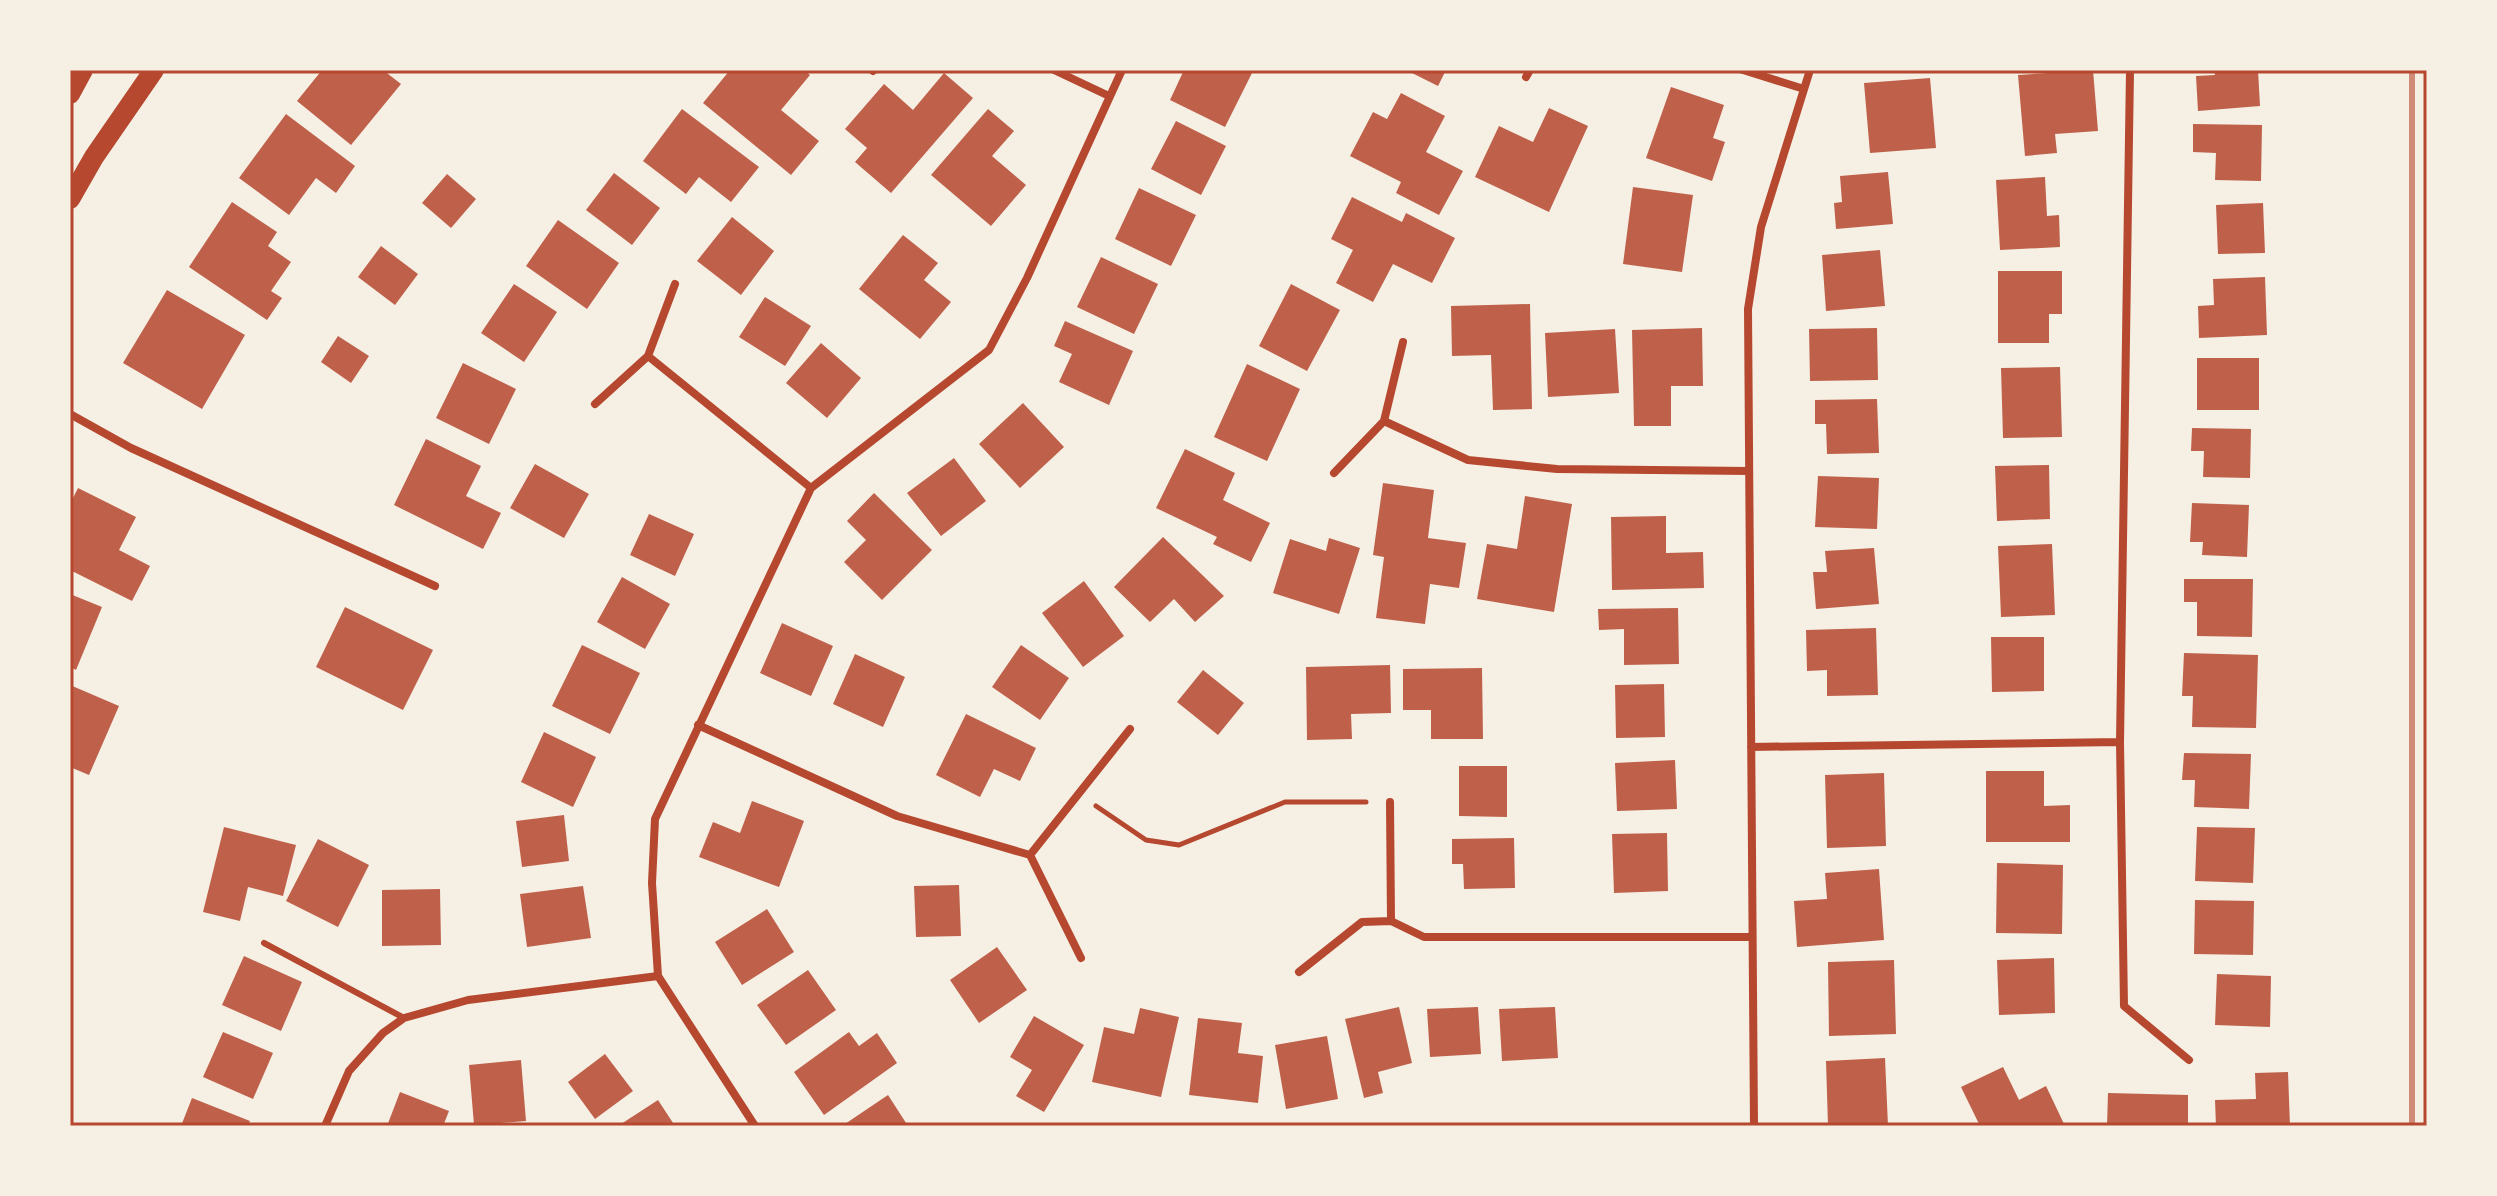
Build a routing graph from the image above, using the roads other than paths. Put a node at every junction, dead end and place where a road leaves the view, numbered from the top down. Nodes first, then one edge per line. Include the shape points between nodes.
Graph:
1 (83, 70) edge
2 (154, 70) edge
3 (1054, 70) edge
4 (1122, 70) edge
5 (1743, 70) edge
6 (1810, 70) edge
7 (2130, 70) edge
8 (1804, 89) junction
9 (70, 94) edge
10 (1109, 96) junction
11 (70, 199) edge
12 (675, 284) dead end
13 (1403, 342) dead end
14 (648, 356) junction
15 (595, 404) dead end
16 (70, 414) edge
17 (1384, 421) junction
18 (1749, 471) junction
19 (1334, 473) dead end
20 (811, 488) junction
21 (435, 586) dead end
22 (698, 725) junction
23 (1130, 729) dead end
24 (2120, 742) junction
25 (1751, 747) junction
26 (1390, 802) road end
27 (1030, 855) junction
28 (1391, 921) junction
29 (1752, 937) junction
30 (264, 943) dead end
31 (1081, 958) dead end
32 (1299, 972) dead end
33 (658, 976) junction
34 (404, 1018) junction
35 (2189, 1060) dead end
36 (325, 1126) edge
37 (755, 1126) edge
38 (1754, 1126) edge

1 - 9 main road
2 - 11 main road
3 - 10 street
4 - 10 street
5 - 8 street
6 - 8 street
7 - 24 street
8 - 18 street via 1761,227 1754,267 1748,309
10 - 20 street via 989,350
12 - 14 street
13 - 17 street
14 - 15 street
14 - 20 street
16 - 21 street via 131,448
17 - 18 street via 1468,460 1557,469
17 - 19 street
18 - 25 street
20 - 22 street
22 - 27 street via 897,816
22 - 33 street via 655,819 652,883
23 - 27 street
24 - 25 street
24 - 35 street via 2124,1006
25 - 29 street
26 - 28 street
27 - 31 street
28 - 29 street via 1424,937 1463,939
28 - 32 street via 1362,922
29 - 38 street
30 - 34 lane
33 - 34 street via 468,1000
33 - 37 street
34 - 36 street via 349,1071

